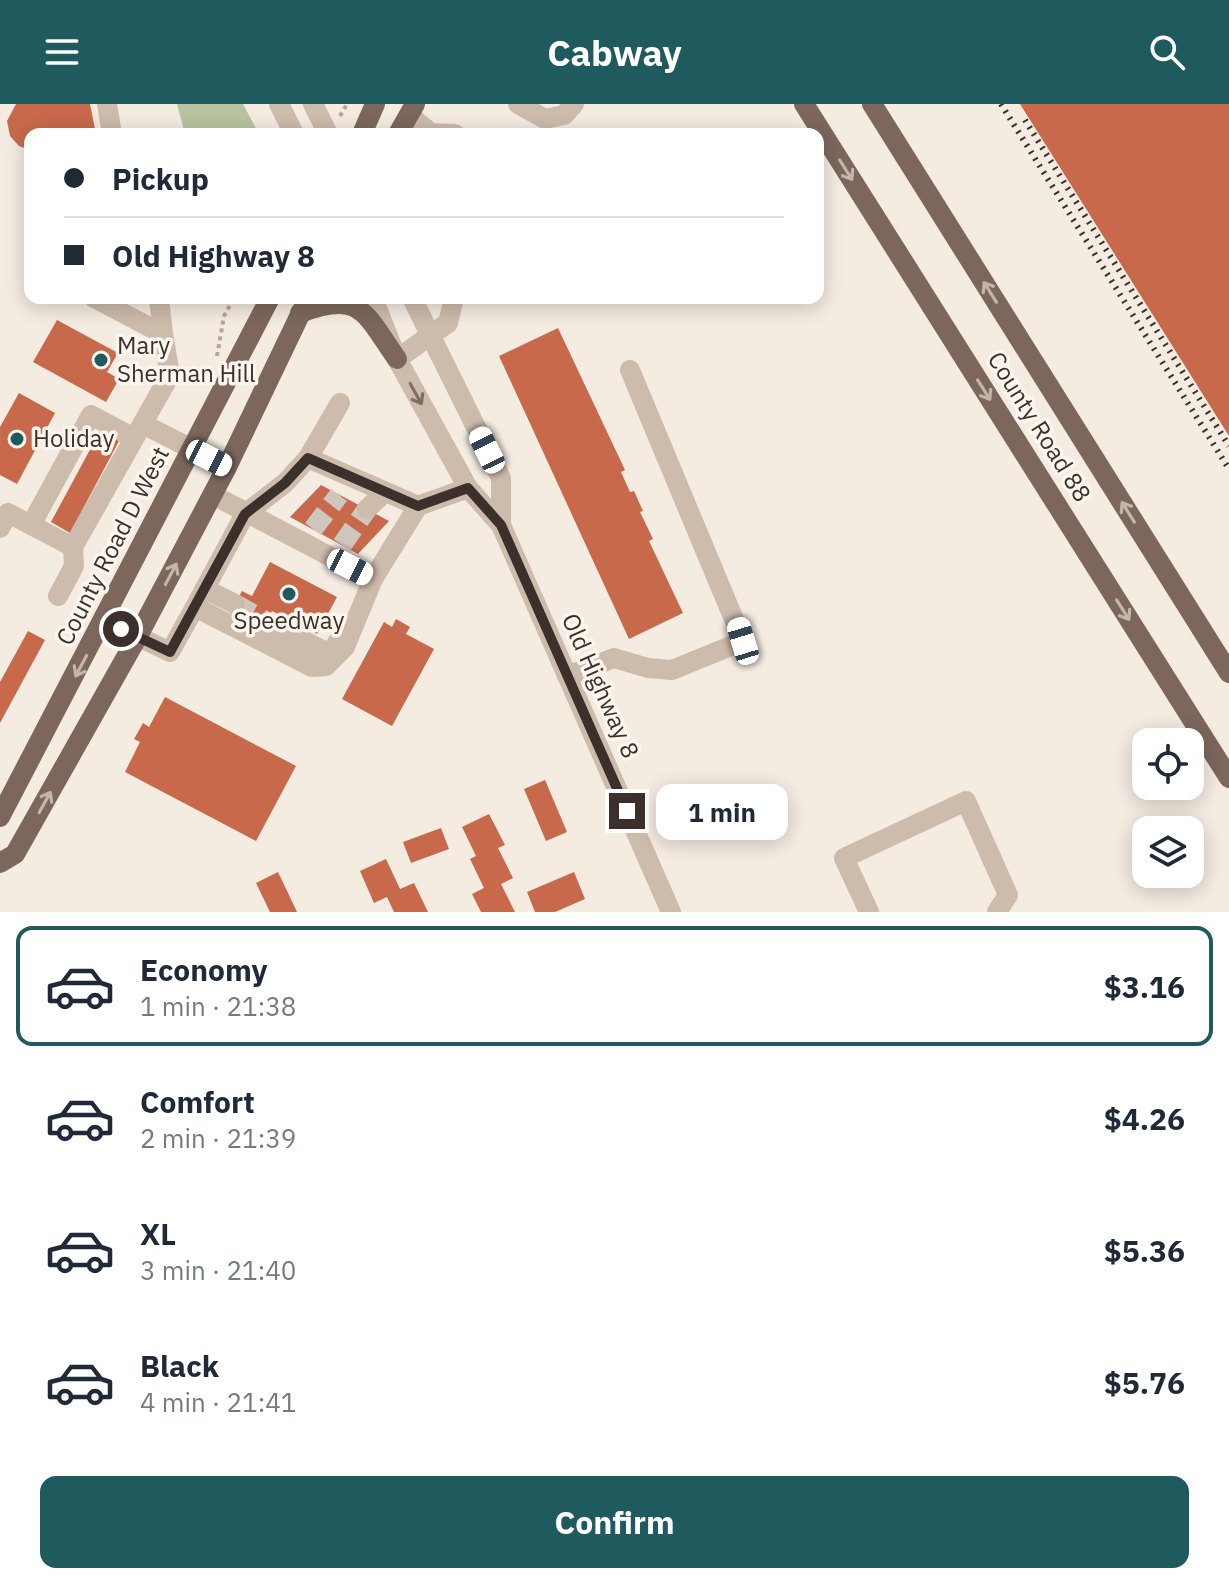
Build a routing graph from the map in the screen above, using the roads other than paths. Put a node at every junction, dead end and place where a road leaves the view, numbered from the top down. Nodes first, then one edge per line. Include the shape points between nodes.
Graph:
1 (107, 104) edge
2 (279, 104) edge
3 (313, 104) edge
4 (375, 104) edge
5 (518, 104) edge
6 (574, 104) edge
7 (804, 104) edge
8 (872, 104) edge
9 (412, 110) edge
10 (111, 128) edge
11 (291, 128) edge
12 (325, 128) edge
13 (365, 128) edge
14 (402, 128) edge
15 (428, 128) edge
16 (819, 128) edge
17 (824, 136) edge
18 (106, 304) edge
19 (160, 304) edge
20 (267, 304) edge
21 (351, 304) edge
22 (375, 304) edge
23 (415, 304) edge
24 (453, 304) edge
25 (304, 306) edge
26 (163, 334) junction
27 (431, 337) junction
28 (397, 359) junction
29 (630, 370) dead end
30 (340, 403) dead end
31 (139, 431) junction
32 (191, 449) junction
33 (308, 458) junction
34 (227, 467) junction
35 (356, 479) junction
36 (468, 488) junction
37 (385, 492) junction
38 (213, 495) junction
39 (339, 495) tunnel mouth
40 (418, 506) junction
41 (367, 509) tunnel mouth
42 (245, 514) junction
43 (31, 525) junction
44 (501, 525) junction
45 (0, 528) edge
46 (73, 547) junction
47 (373, 579) junction
48 (58, 596) dead end
49 (200, 598) junction
50 (235, 604) tunnel mouth
51 (357, 618) junction
52 (105, 621) junction
53 (267, 622) tunnel mouth
54 (138, 636) junction
55 (1229, 673) edge
56 (567, 676) junction
57 (1229, 778) edge
58 (0, 817) edge
59 (0, 863) edge
60 (671, 912) edge
61 (869, 912) edge
62 (997, 912) edge

1 - 10 street
2 - 11 street
3 - 12 street
4 - 13 main road
5 - 6 street via 545,119 564,115
7 -> 16 main road, County Road 88
55 -> 8 main road, County Road 88
9 - 14 main road
9 - 15 street
17 -> 57 main road, County Road 88
18 - 26 street
19 - 26 street
20 - 32 main road, County Road D West
21 - 28 main road
22 - 28 street, Old Highway 8
23 - 27 street, Old Highway 8
24 - 27 street via 448,323
25 - 34 main road
26 - 31 street via 170,375
27 - 28 street
27 - 44 street, Old Highway 8 via 501,478
28 -> 36 street, Old Highway 8
29 - 56 street via 743,641 672,670 614,658
30 - 33 street
31 - 32 street
31 - 43 street via 91,415
31 - 46 street
32 - 34 street
32 - 52 main road, County Road D West
33 - 35 street
33 - 42 street
34 - 38 main road
35 - 37 street
35 - 39 street
36 - 40 street
36 - 44 street, Old Highway 8
37 - 40 street
37 - 41 street
38 - 42 street
54 -> 38 main road
40 - 47 street
42 - 47 street via 306,535
42 - 49 street
43 - 45 street via 8,513
43 - 46 street
44 - 56 street, Old Highway 8
46 - 48 street via 74,566
47 - 51 street
49 - 50 street
49 - 51 street via 319,668 337,657
49 - 54 street via 170,652
51 - 53 street via 326,652
52 - 54 street
52 -> 58 main road, County Road D West
59 -> 54 main road via 15,854
56 - 60 street, Old Highway 8
61 - 62 street via 844,858 966,801 1008,895

